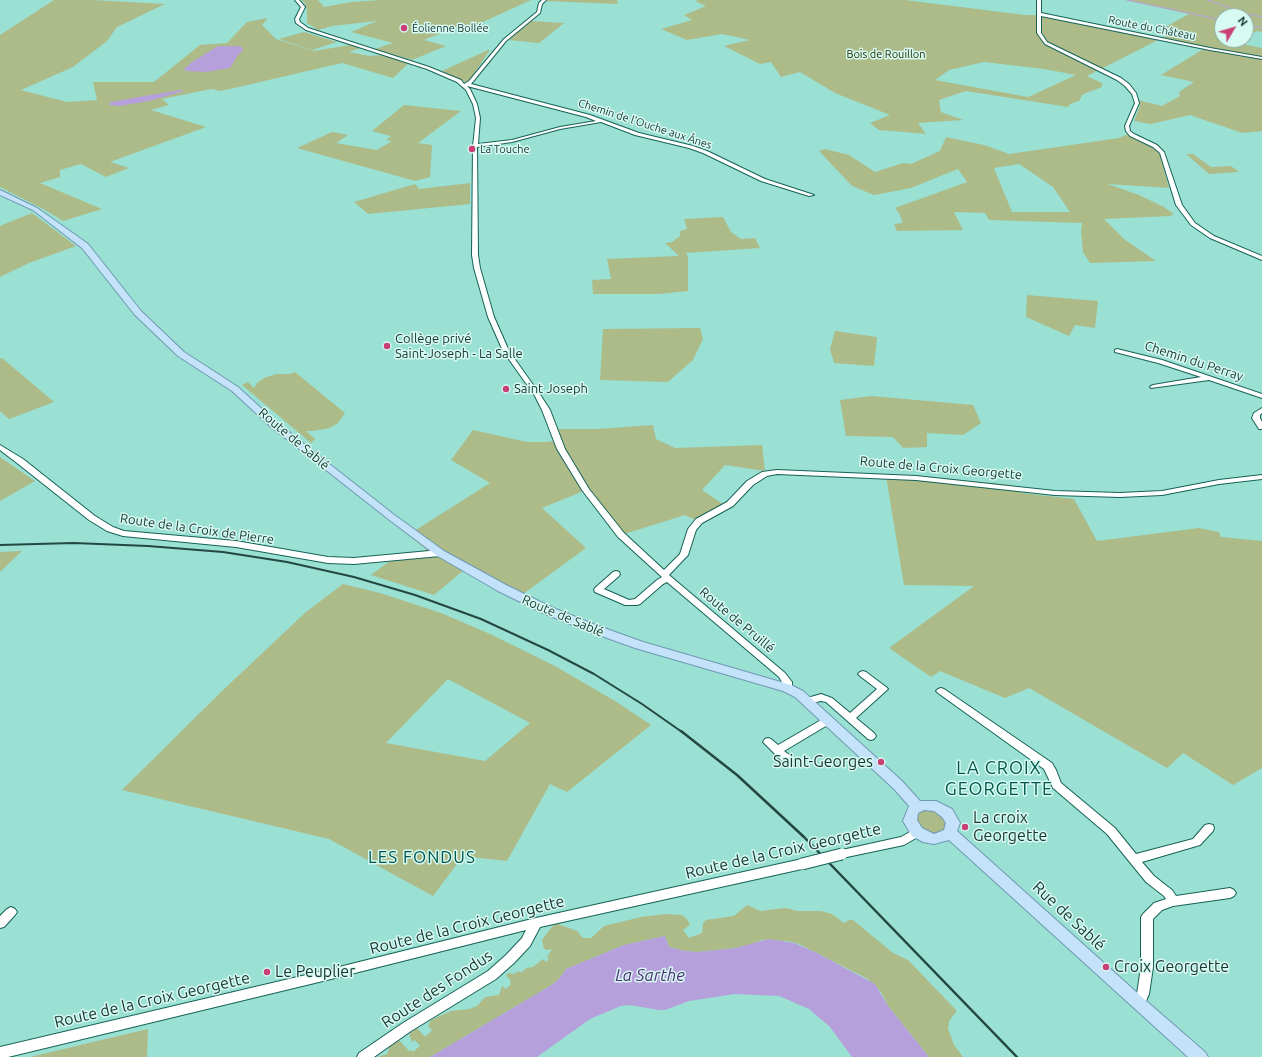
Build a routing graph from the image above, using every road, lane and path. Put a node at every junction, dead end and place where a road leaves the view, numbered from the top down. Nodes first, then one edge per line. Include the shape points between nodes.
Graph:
1 (297, 0) edge
2 (544, 0) edge
3 (1039, 0) edge
4 (1039, 14) junction
5 (1262, 58) edge
6 (466, 84) junction
7 (603, 121) junction
8 (475, 146) junction
9 (0, 192) edge
10 (811, 195) dead end
11 (1262, 258) edge
12 (1118, 351) dead end
13 (1210, 377) junction
14 (1152, 387) dead end
15 (1262, 396) edge
16 (1262, 410) edge
17 (1262, 427) edge
18 (0, 447) edge
19 (1262, 477) edge
20 (440, 553) junction
21 (616, 574) dead end
22 (666, 576) junction
23 (863, 674) dead end
24 (787, 688) junction
25 (940, 691) dead end
26 (807, 702) junction
27 (850, 718) junction
28 (828, 720) junction
29 (871, 736) dead end
30 (768, 742) dead end
31 (778, 750) junction
32 (787, 759) dead end
33 (918, 807) junction
34 (1209, 828) dead end
35 (917, 832) junction
36 (950, 833) junction
37 (1135, 859) junction
38 (1230, 893) dead end
39 (1173, 901) junction
40 (10, 912) dead end
41 (0, 923) edge
42 (536, 923) junction
43 (1139, 1004) junction
44 (0, 1052) edge
45 (363, 1057) edge
46 (1200, 1057) edge

1 - 6 street, Chemin de l'Ouche aux Ânes via 302,7 298,23 307,29 428,68
2 - 6 street via 540,4 539,12 505,40 471,82
3 - 4 street
4 - 5 street, Route du Château
4 - 11 street via 1039,33 1046,43 1119,79 1134,94 1137,103 1127,126 1128,130 1162,153 1178,204 1193,224 1212,237
6 - 7 street, Chemin de l'Ouche aux Ânes
6 - 8 street, Route de Pruillé via 477,112 478,131
7 - 8 street via 560,128 512,141
7 - 10 street, Chemin de l'Ouche aux Ânes via 633,132 691,147 762,180
8 - 22 street, Route de Pruillé via 475,256 485,295 506,351 538,396 561,449 586,490 621,535
9 - 20 main road, Route de Sablé via 35,209 72,235 85,246 131,305 162,337 187,358 226,383 273,424
12 - 13 street, Chemin du Perray
13 - 14 street
13 - 15 street, Chemin du Perray
16 - 17 street via 1256,414
18 - 20 street, Route de la Croix de Pierre via 92,518 110,529 123,533 236,544 328,560 354,561
19 - 22 street, Route de la Croix Georgette via 1162,493 1120,495 1055,493 916,478 777,472 765,474 750,483 730,504 699,521 692,529 684,555
20 - 24 main road, Route de Sablé via 519,597 589,627 639,645
21 - 22 street, Route de la Croix Georgette via 598,590 628,603 636,602
22 - 24 street, Route de Pruillé via 782,675 787,682
23 - 27 street via 882,689
24 - 26 main road, Route de Sablé
25 - 37 street via 1043,762 1051,770 1056,785 1111,831
26 - 27 street via 816,697 825,698
26 - 28 main road, Route de Sablé
27 - 29 street
28 - 31 street
28 - 33 main road, Route de Sablé
30 - 31 street
31 - 32 street
33 - 35 main road via 911,815 910,821
33 - 36 main road via 936,806 947,813 952,824
34 - 37 street via 1196,842
35 - 36 main road via 934,839
35 - 42 street, Route de la Croix Georgette, bridge via 904,841
36 - 43 main road, Rue de Sablé
37 - 39 street via 1150,879 1168,893
38 - 39 street
39 - 43 street via 1158,906 1147,917 1147,967
40 - 41 street
42 - 44 street, Route de la Croix Georgette
42 - 45 street, Route des Fondus via 526,942 492,975
43 - 46 main road, Rue de Sablé

